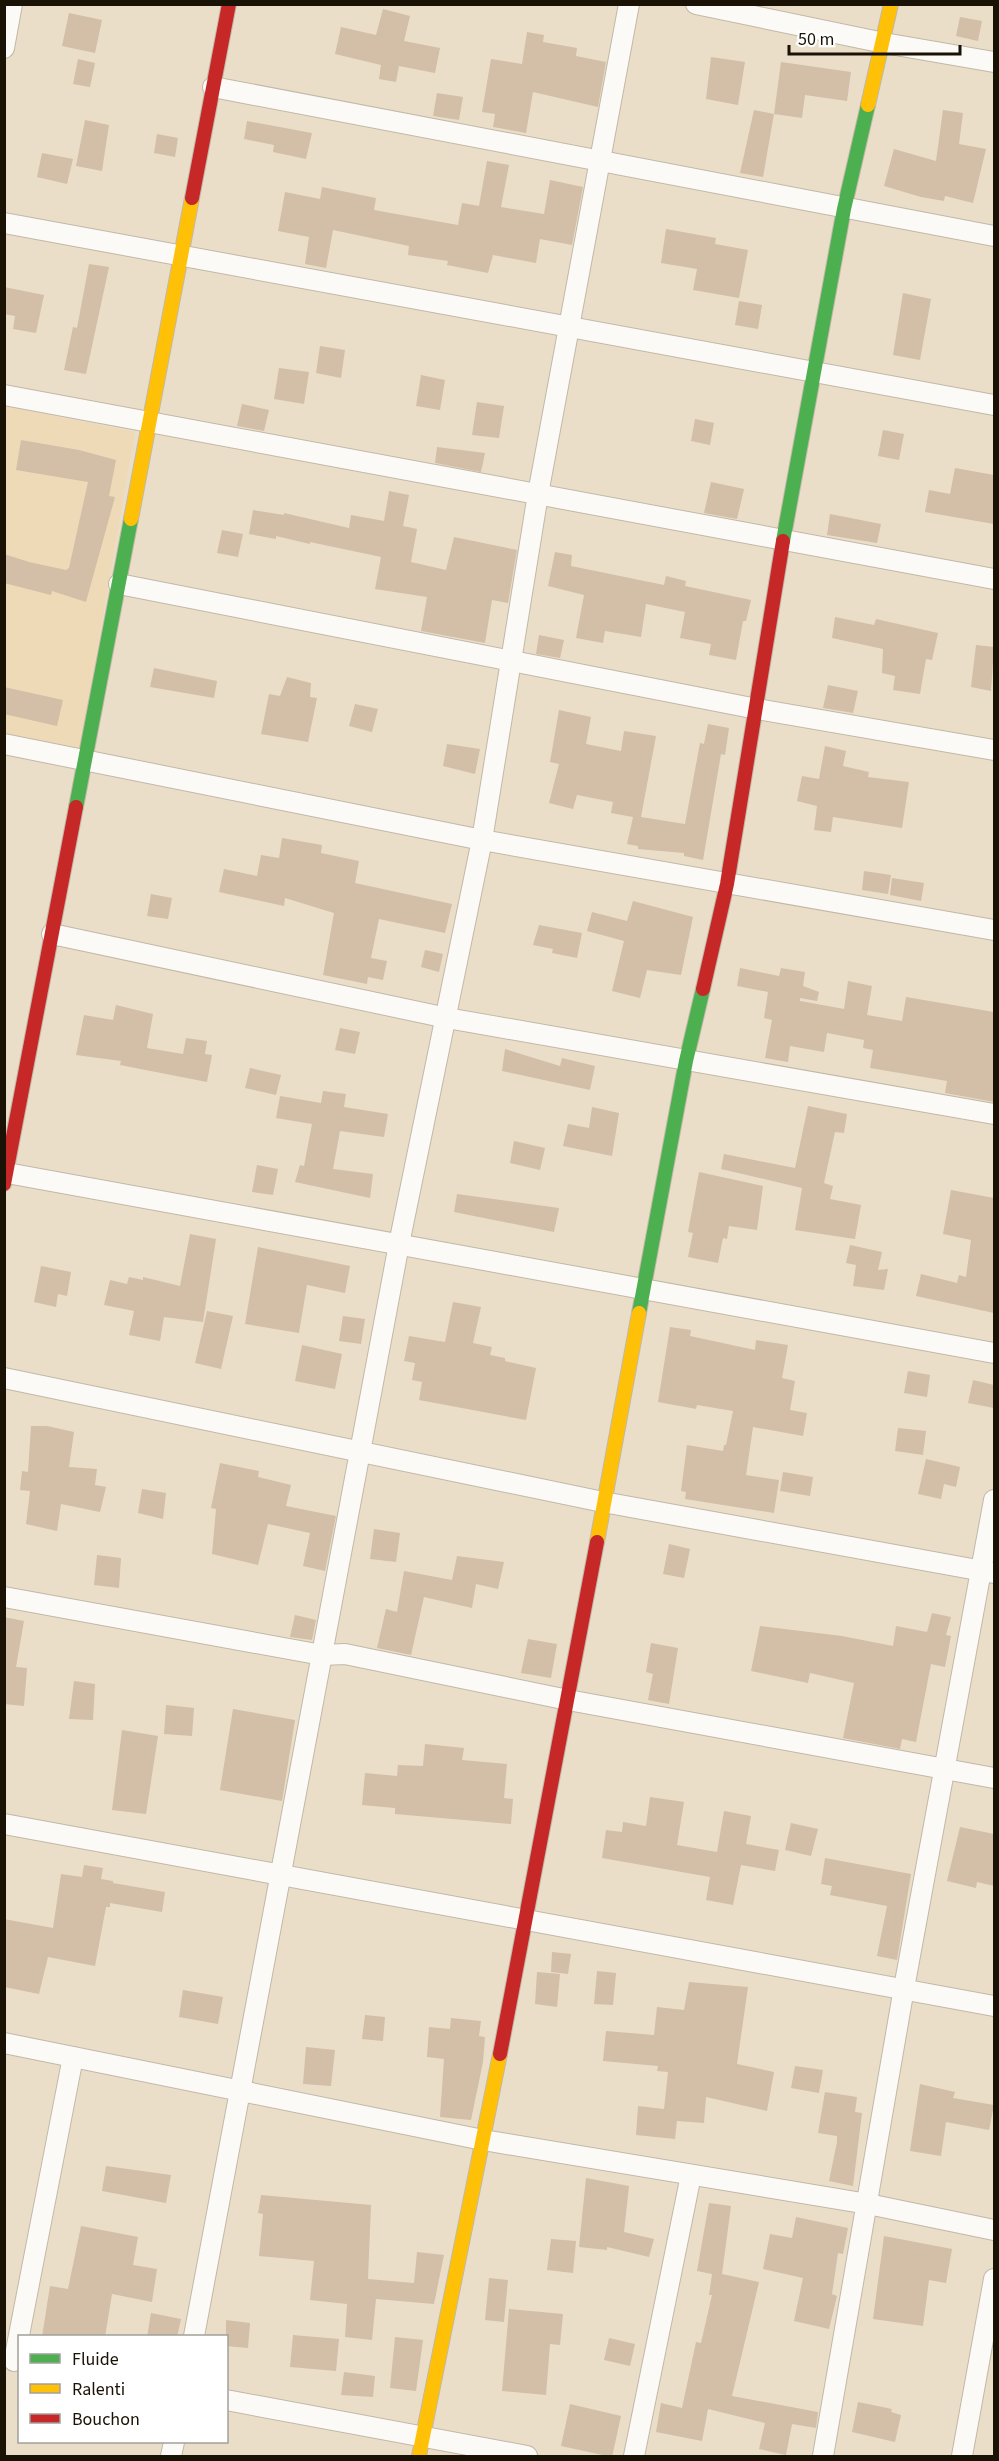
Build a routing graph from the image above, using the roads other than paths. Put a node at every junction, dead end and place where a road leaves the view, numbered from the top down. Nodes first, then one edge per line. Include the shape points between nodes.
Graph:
1 (12, 4) edge
2 (229, 4) edge
3 (629, 4) edge
4 (696, 4) edge
5 (891, 4) edge
6 (884, 43) junction
7 (4, 48) edge
8 (994, 62) edge
9 (213, 87) junction
10 (600, 159) junction
11 (844, 209) junction
12 (4, 223) edge
13 (994, 236) edge
14 (181, 256) junction
15 (569, 327) junction
16 (813, 372) junction
17 (4, 395) edge
18 (994, 405) edge
19 (150, 422) junction
20 (538, 494) junction
21 (783, 539) junction
22 (994, 579) edge
23 (119, 584) junction
24 (513, 662) junction
25 (757, 709) junction
26 (4, 744) edge
27 (994, 750) edge
28 (86, 758) junction
29 (482, 840) junction
30 (727, 884) junction
31 (994, 930) edge
32 (52, 934) junction
33 (447, 1018) junction
34 (686, 1061) junction
35 (994, 1114) edge
36 (6, 1178) edge
37 (399, 1244) junction
38 (644, 1288) junction
39 (994, 1353) edge
40 (4, 1378) edge
41 (360, 1452) junction
42 (994, 1500) edge
43 (603, 1502) junction
44 (988, 1572) edge
45 (4, 1597) edge
46 (322, 1655) junction
47 (568, 1700) junction
48 (945, 1769) junction
49 (994, 1778) edge
50 (4, 1824) edge
51 (281, 1874) junction
52 (528, 1918) junction
53 (904, 1988) junction
54 (994, 2006) edge
55 (4, 2043) edge
56 (73, 2057) junction
57 (240, 2092) junction
58 (483, 2140) junction
59 (691, 2175) junction
60 (868, 2204) junction
61 (994, 2230) edge
62 (994, 2279) edge
63 (18, 2335) edge
64 (194, 2335) edge
65 (18, 2336) edge
66 (13, 2361) edge
67 (228, 2400) edge
68 (423, 2436) junction
69 (419, 2457) edge
70 (527, 2457) edge
71 (634, 2457) edge
72 (823, 2457) edge
73 (962, 2457) edge

1 - 7 street
2 - 9 street
3 - 10 street
4 - 6 street
5 - 6 street
6 - 8 street
6 - 11 street
9 - 10 street
9 - 14 street
10 - 11 street
10 - 15 street
11 - 13 street
11 - 16 street
12 - 14 street
14 - 15 street
14 - 19 street
15 - 16 street
15 - 20 street
16 - 18 street
16 - 21 street
17 - 19 street
19 - 20 street
19 - 23 street
20 - 21 street
20 - 24 street
21 - 22 street
21 - 25 street
23 - 24 street
23 - 28 street
24 - 25 street
24 - 29 street
25 - 27 street
25 - 30 street
26 - 28 street
28 - 29 street
28 - 32 street
29 - 30 street
29 - 33 street
30 - 31 street
30 - 34 street
32 - 33 street
32 - 36 street
33 - 34 street
33 - 37 street
34 - 35 street
34 - 38 street
36 - 37 street
37 - 38 street
37 - 41 street
38 - 39 street
38 - 43 street
40 - 41 street
41 - 43 street
41 - 46 street
42 - 44 street
43 - 44 street
43 - 47 street
44 - 48 street
45 - 46 street
46 - 47 street via 345,1654
46 - 51 street
47 - 48 street
47 - 52 street
48 - 49 street
48 - 53 street
50 - 51 street
51 - 52 street
51 - 57 street
52 - 53 street
52 - 58 street
53 - 54 street
53 - 60 street
55 - 56 street
56 - 57 street
56 - 63 street
57 - 58 street
57 - 64 street
58 - 59 street
58 - 68 street
59 - 60 street
59 - 71 street
60 - 61 street
60 - 72 street
62 - 73 street
65 - 66 street
67 - 68 street
68 - 69 street
68 - 70 street

